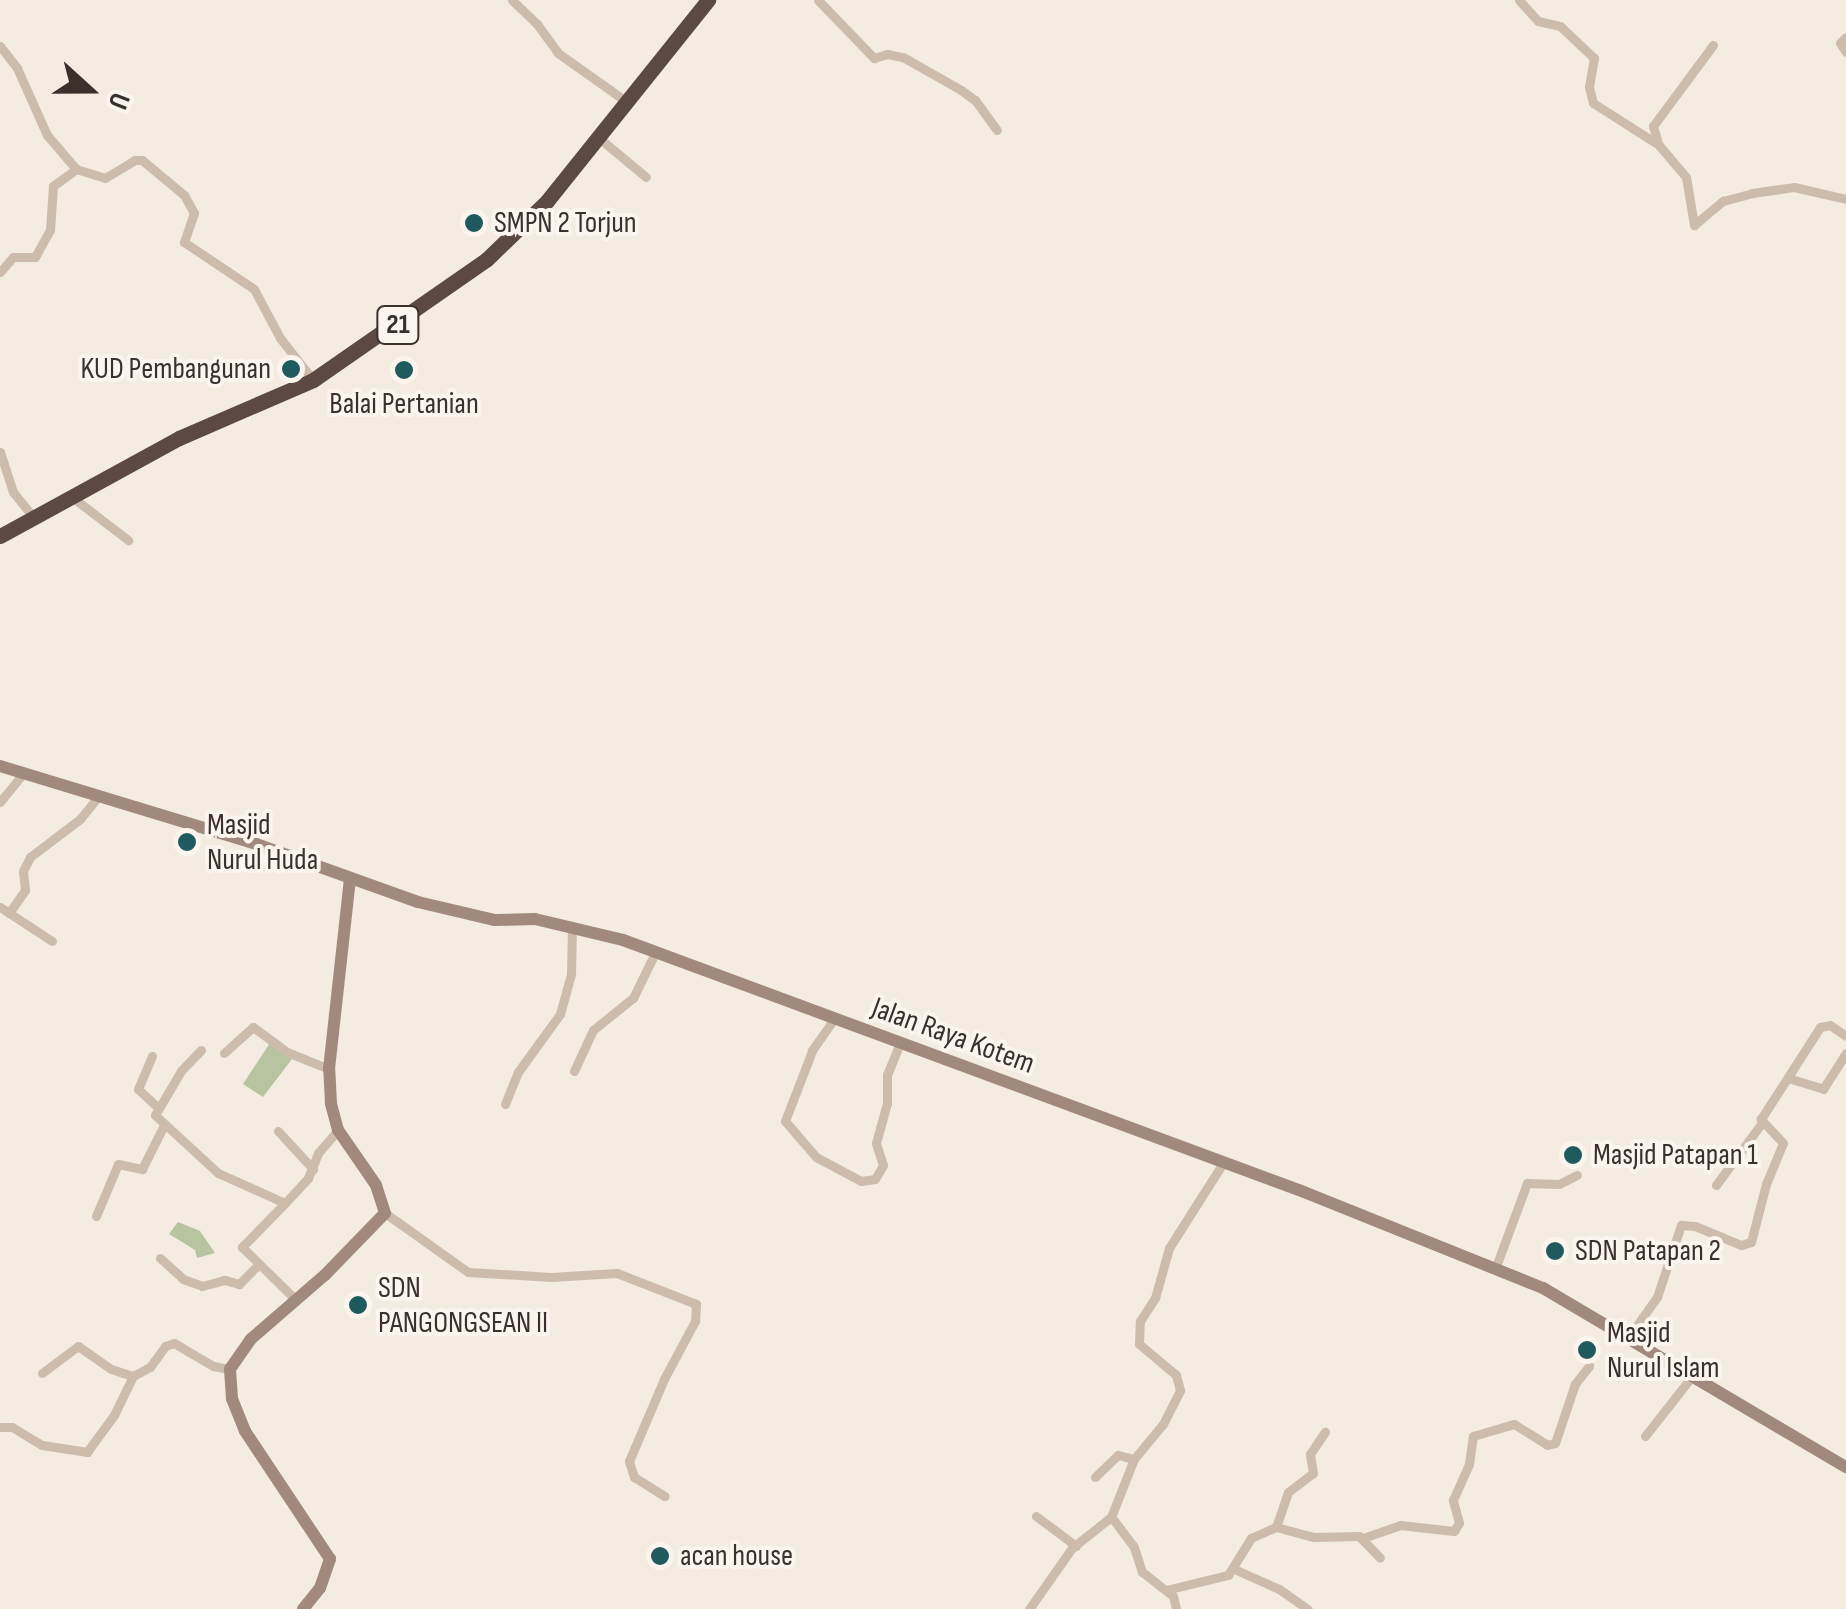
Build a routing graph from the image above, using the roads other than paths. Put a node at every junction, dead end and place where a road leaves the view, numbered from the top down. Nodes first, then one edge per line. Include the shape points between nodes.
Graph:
1 (512, 0) edge
2 (708, 0) edge
3 (818, 0) edge
4 (1518, 0) edge
5 (1846, 36) edge
6 (1713, 45) dead end
7 (0, 46) edge
8 (1846, 52) edge
9 (627, 102) junction
10 (997, 130) dead end
11 (599, 138) junction
12 (1658, 144) junction
13 (76, 169) junction
14 (646, 178) dead end
15 (1846, 200) edge
16 (0, 272) edge
17 (313, 380) junction
18 (0, 452) edge
19 (72, 497) junction
20 (34, 518) junction
21 (0, 536) edge
22 (128, 540) dead end
23 (0, 766) edge
24 (23, 774) junction
25 (98, 797) junction
26 (0, 802) edge
27 (350, 879) junction
28 (5, 910) edge
29 (572, 927) junction
30 (52, 941) dead end
31 (656, 953) junction
32 (834, 1019) junction
33 (1846, 1036) edge
34 (900, 1043) junction
35 (200, 1050) dead end
36 (224, 1053) dead end
37 (1846, 1053) edge
38 (152, 1056) dead end
39 (329, 1069) junction
40 (574, 1071) dead end
41 (1788, 1078) junction
42 (505, 1104) dead end
43 (157, 1107) junction
44 (1762, 1124) junction
45 (163, 1127) junction
46 (278, 1130) dead end
47 (338, 1130) junction
48 (1224, 1163) junction
49 (313, 1169) junction
50 (1577, 1175) dead end
51 (1716, 1184) dead end
52 (285, 1202) junction
53 (385, 1214) junction
54 (96, 1216) dead end
55 (160, 1258) dead end
56 (258, 1265) junction
57 (1495, 1269) junction
58 (296, 1300) junction
59 (1630, 1336) junction
60 (1588, 1366) dead end
61 (230, 1368) junction
62 (42, 1374) dead end
63 (1693, 1375) junction
64 (132, 1376) junction
65 (0, 1426) edge
66 (1325, 1432) dead end
67 (1645, 1436) dead end
68 (1134, 1458) junction
69 (1846, 1467) edge
70 (1095, 1476) dead end
71 (665, 1496) dead end
72 (1036, 1516) dead end
73 (1111, 1517) junction
74 (1276, 1527) junction
75 (1363, 1538) junction
76 (1076, 1546) junction
77 (1380, 1558) dead end
78 (1234, 1569) junction
79 (1166, 1590) junction
80 (303, 1609) edge
81 (1029, 1609) edge
82 (1176, 1609) edge
83 (1308, 1609) edge

1 - 9 street via 558,53
2 - 9 highway, 21
3 - 10 street via 874,58 902,58 960,90
4 - 12 street via 1538,22 1560,26 1594,58 1593,103
5 - 8 street via 1840,43
6 - 12 street via 1658,116
7 - 13 street via 47,136
9 - 11 highway, 21
11 - 14 street
11 - 17 highway, 21 via 513,237
12 - 15 street via 1686,177 1694,225 1723,201 1752,193 1794,187
13 - 16 street via 53,186 50,230 34,257 10,259
13 - 17 street via 105,178 139,160 168,181 194,213 184,242 254,289
17 - 19 highway, 21 via 190,433
18 - 20 street via 13,492
19 - 20 highway, 21
19 - 22 street
20 - 21 highway, 21
23 - 24 street, Jalan Raya Kotem
24 - 25 street, Jalan Raya Kotem
24 - 26 street
25 - 27 street, Jalan Raya Kotem
25 - 28 street via 30,857 25,890
27 - 29 street, Jalan Raya Kotem via 458,913
27 - 39 street
28 - 30 street
29 - 31 street, Jalan Raya Kotem
29 - 42 street via 571,974 560,1014 518,1072
31 - 32 street, Jalan Raya Kotem
31 - 40 street via 633,998 593,1030
32 - 34 street, Jalan Raya Kotem
32 - 34 street via 812,1050 784,1121 816,1157 861,1181 875,1178 883,1165 876,1143 887,1075
33 - 41 street via 1820,1026
34 - 48 street, Jalan Raya Kotem
35 - 43 street
36 - 39 street via 253,1028
37 - 41 street via 1823,1089
38 - 43 street via 138,1089
39 - 47 street
41 - 44 street
43 - 45 street
44 - 51 street
44 - 59 street via 1784,1143 1751,1242 1741,1245 1681,1226 1657,1297
45 - 52 street via 218,1173
45 - 54 street via 142,1169 118,1164
46 - 49 street
47 - 49 street
47 - 53 street via 376,1185
48 - 57 street, Jalan Raya Kotem
48 - 68 street via 1169,1248 1155,1298 1136,1333 1139,1344 1176,1375 1180,1390
49 - 52 street
50 - 57 street via 1559,1184 1527,1184
52 - 56 street via 242,1247
53 - 58 street
53 - 71 street via 468,1272 616,1274 696,1304 695,1322 629,1462 634,1476
55 - 56 street via 182,1279 202,1286 239,1284
56 - 58 street
57 - 59 street, Jalan Raya Kotem
58 - 61 street via 242,1348
59 - 63 street, Jalan Raya Kotem
60 - 75 street via 1555,1443 1547,1445 1514,1424 1473,1436 1453,1500 1460,1523 1454,1531 1400,1525
61 - 64 street via 213,1366 174,1342
61 - 80 street via 232,1398 245,1431 330,1559
62 - 64 street via 78,1346
63 - 67 street
63 - 69 street, Jalan Raya Kotem
64 - 65 street via 88,1452 42,1445
66 - 74 street via 1310,1454 1313,1473 1288,1492
68 - 70 street via 1118,1455
68 - 73 street
72 - 76 street
73 - 76 street
73 - 79 street via 1134,1546 1142,1572
74 - 75 street via 1314,1537
74 - 78 street via 1252,1538
75 - 77 street
76 - 81 street
78 - 79 street
78 - 83 street
79 - 82 street

